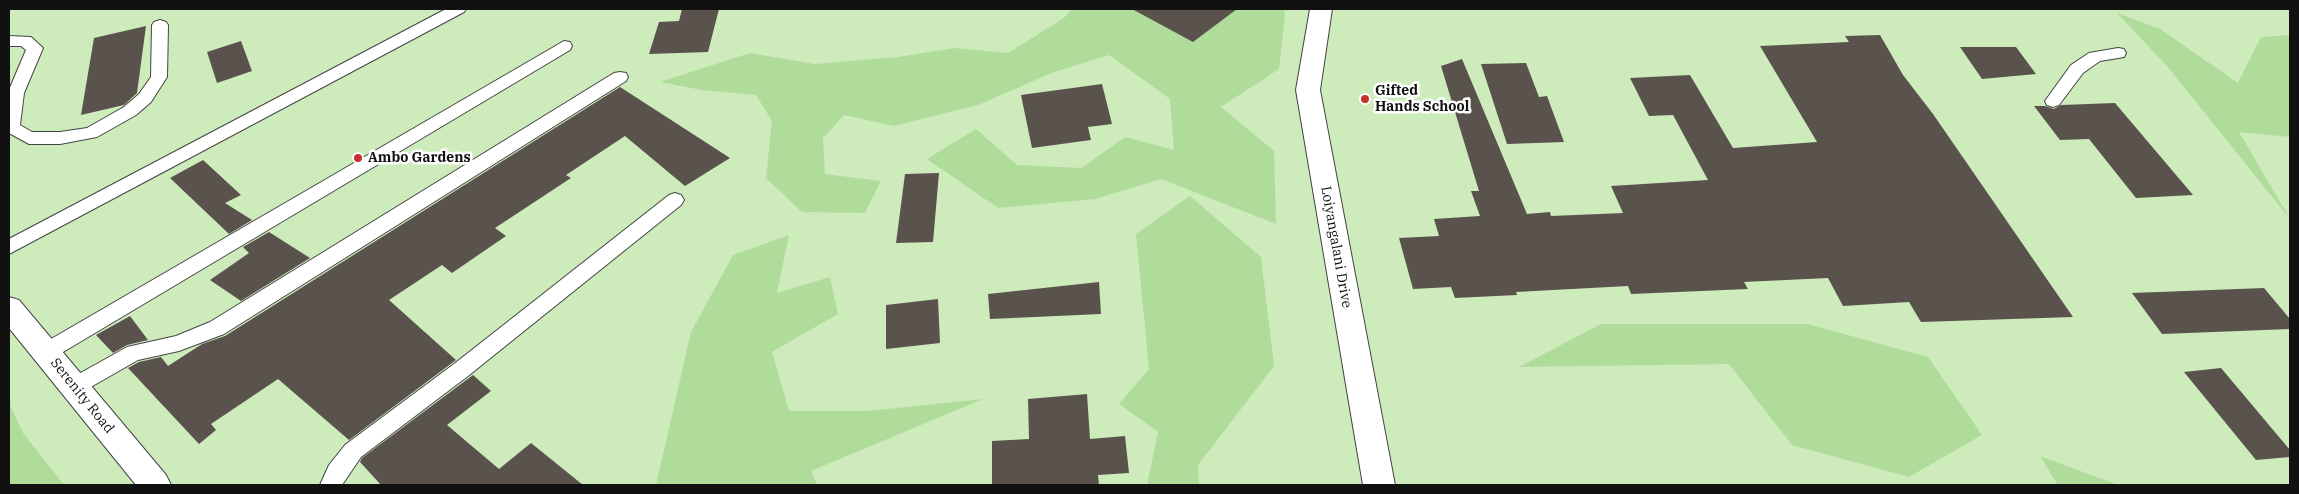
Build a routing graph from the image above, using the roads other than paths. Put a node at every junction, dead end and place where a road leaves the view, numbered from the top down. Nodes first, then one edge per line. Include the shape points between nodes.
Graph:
1 (458, 9) edge
2 (1321, 9) edge
3 (1330, 9) edge
4 (160, 25) dead end
5 (9, 41) edge
6 (564, 46) dead end
7 (2118, 53) dead end
8 (620, 77) dead end
9 (2053, 101) dead end
10 (675, 200) dead end
11 (9, 247) edge
12 (9, 308) edge
13 (46, 352) junction
14 (75, 386) junction
15 (154, 485) edge
16 (331, 485) edge
17 (1379, 485) edge

1 - 11 lane
2 - 3 street, Loiyangalani Drive
2 - 17 street, Loiyangalani Drive via 1308,90
4 - 5 lane via 159,78 145,98 130,111 91,132 60,138 29,138 11,127 16,93 35,48 25,41
6 - 13 lane
7 - 9 lane via 2095,57 2078,69
8 - 14 lane via 217,328 179,343 134,353
10 - 16 lane via 461,370 353,451
12 - 13 street, Serenity Road
13 - 14 street, Serenity Road
14 - 15 street, Serenity Road

